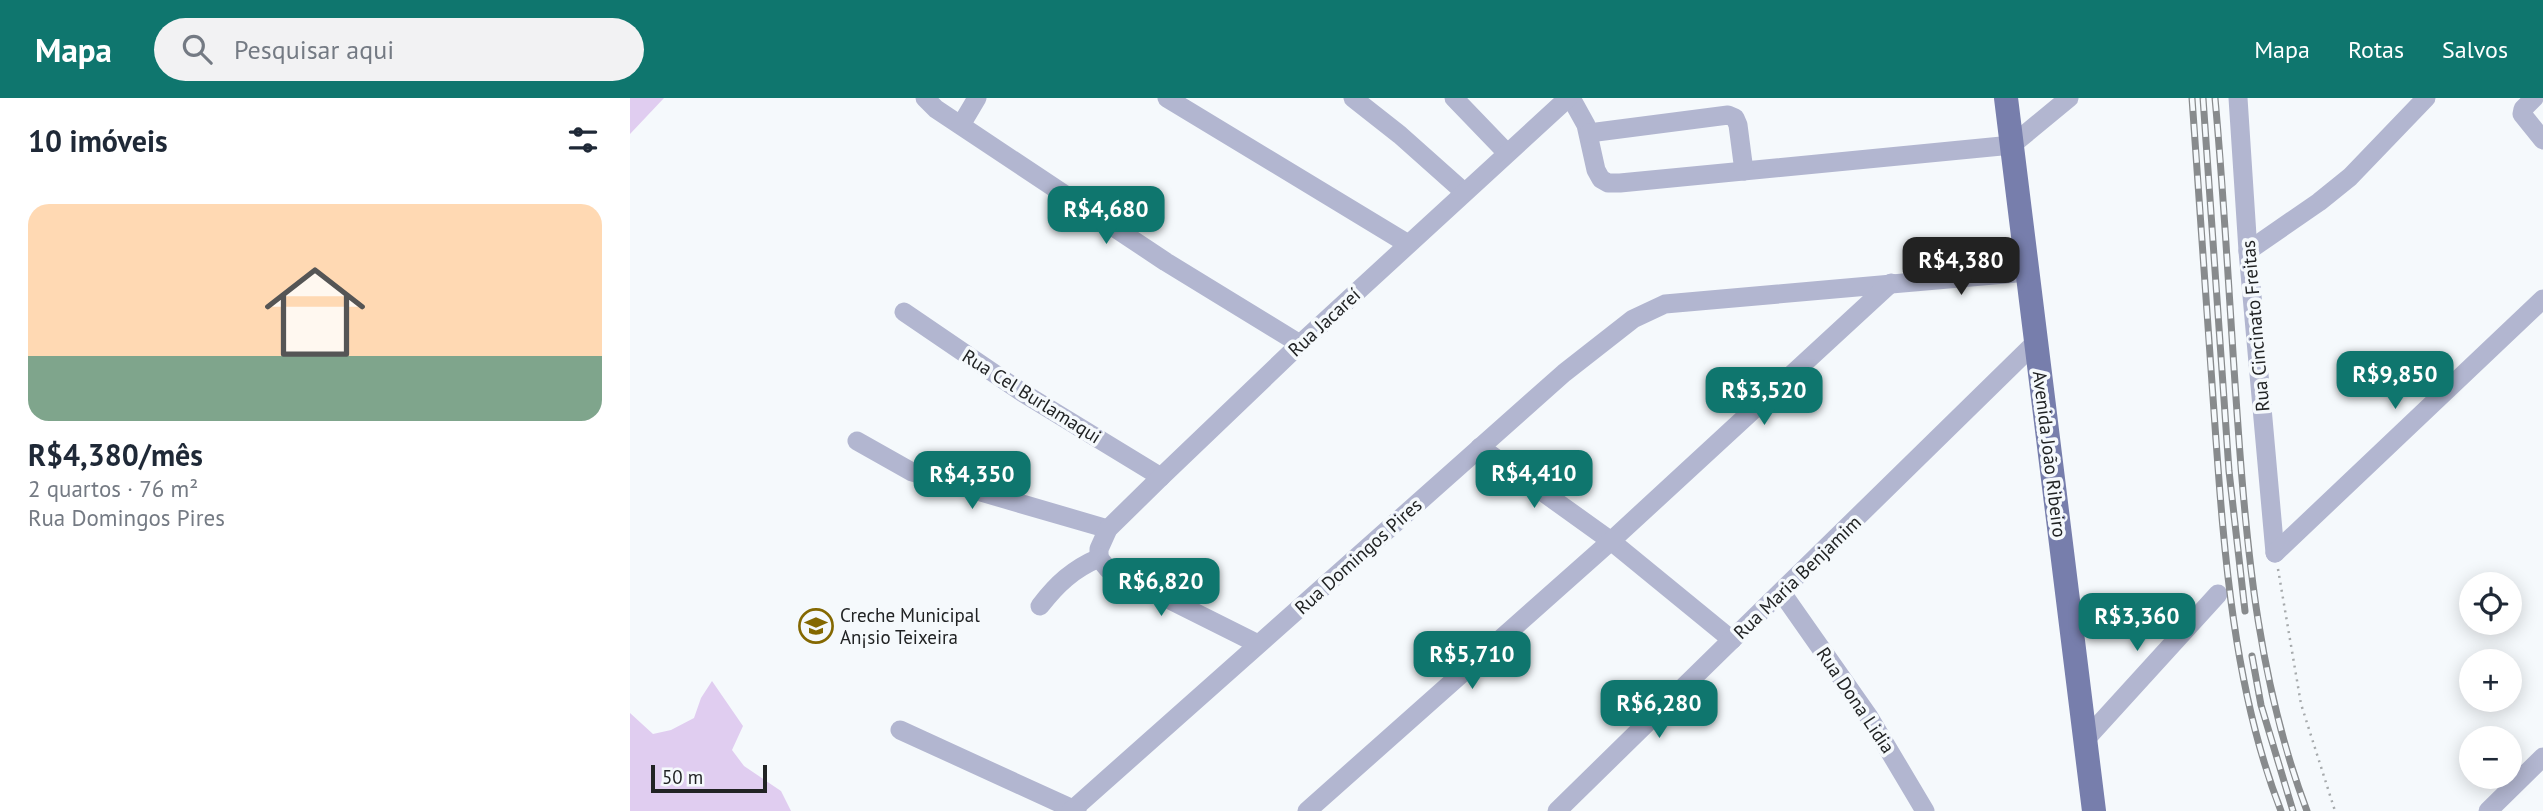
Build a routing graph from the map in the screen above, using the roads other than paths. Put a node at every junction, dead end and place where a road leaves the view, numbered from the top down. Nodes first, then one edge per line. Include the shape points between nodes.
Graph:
1 (977, 98) edge
2 (1167, 98) edge
3 (1353, 98) edge
4 (1454, 98) edge
5 (2006, 98) edge
6 (2070, 98) edge
7 (2238, 98) edge
8 (2426, 98) edge
9 (2534, 98) edge
10 (1559, 101) edge
11 (931, 104) edge
12 (961, 125) junction
13 (1589, 133) junction
14 (2543, 140) edge
15 (2012, 145) junction
16 (1507, 153) junction
17 (1744, 171) junction
18 (1464, 192) junction
19 (1408, 244) junction
20 (2248, 251) junction
21 (2028, 272) junction
22 (1891, 283) junction
23 (2543, 299) edge
24 (904, 313) dead end
25 (2036, 342) junction
26 (1300, 344) junction
27 (857, 441) dead end
28 (1480, 447) junction
29 (1161, 477) junction
30 (1108, 529) junction
31 (1611, 541) junction
32 (1098, 558) junction
33 (1782, 593) junction
34 (2218, 594) dead end
35 (1040, 606) dead end
36 (1732, 640) junction
37 (1258, 644) junction
38 (900, 730) dead end
39 (2085, 740) junction
40 (2543, 757) edge
41 (1073, 810) edge
42 (1307, 811) edge
43 (1558, 811) edge
44 (1925, 811) edge
45 (2094, 811) edge
46 (2488, 811) edge

1 - 12 street
2 - 19 street
3 - 18 street
4 - 16 street
5 - 15 main road, Avenida João Ribeiro
6 - 15 street
7 - 20 street, Rua Cincinato Freitas
8 - 20 street via 2350,177
9 - 14 street via 2522,114
10 - 13 street
10 - 16 street, Rua Jacareí
11 - 12 street
12 - 26 street via 1166,262
13 - 17 street via 1597,170 1608,183
13 - 17 street via 1728,115 1738,125
15 - 17 street
15 - 21 main road, Avenida João Ribeiro
16 - 18 street, Rua Jacareí
18 - 19 street, Rua Jacareí
19 - 26 street, Rua Jacareí
20 - 23 street, Rua Cincinato Freitas via 2275,553
21 - 22 street, Rua Domingos Pires
21 - 25 main road, Avenida João Ribeiro
22 - 28 street, Rua Domingos Pires via 1665,304 1633,319
22 - 31 street
24 - 29 street, Rua Cel Burlamaqui
25 - 33 street, Rua Maria Benjamim
25 - 39 main road, Avenida João Ribeiro
26 - 29 street, Rua Jacareí
27 - 30 street via 912,472
28 - 31 street
28 - 37 street, Rua Domingos Pires
29 - 30 street, Rua Jacareí
30 - 32 street, Rua Jacareí
31 - 36 street
31 - 42 street
32 - 35 street via 1066,576
32 - 37 street via 1108,569
33 - 36 street, Rua Maria Benjamim
33 - 44 street, Rua Dona Lidia via 1869,717
34 - 39 street
36 - 43 street, Rua Maria Benjamim
37 - 41 street, Rua Domingos Pires
38 - 41 street
39 - 45 main road, Avenida João Ribeiro
40 - 46 street

